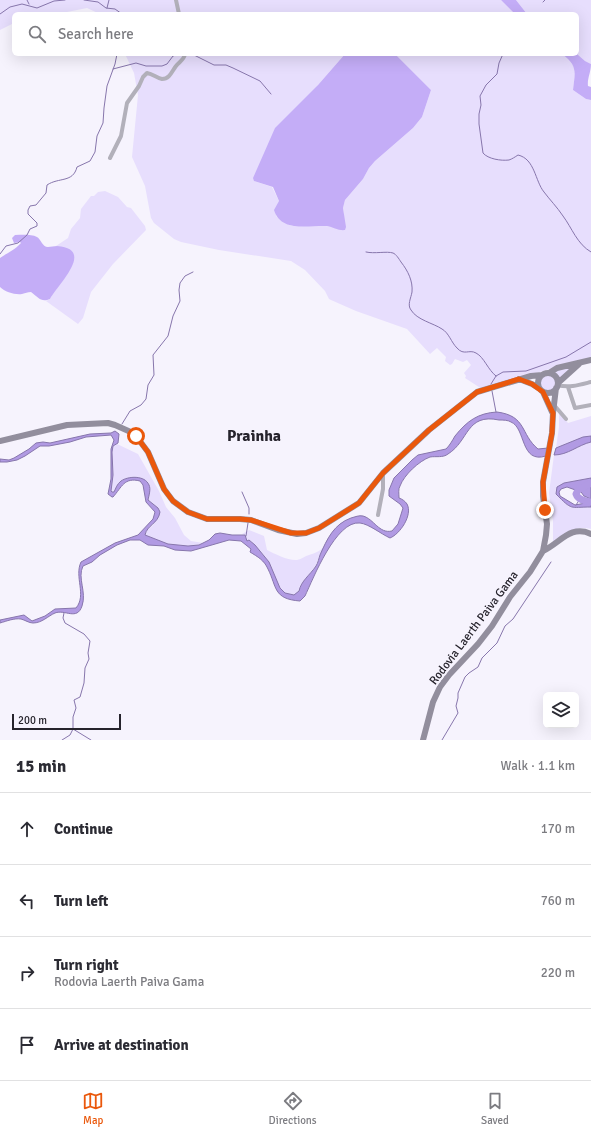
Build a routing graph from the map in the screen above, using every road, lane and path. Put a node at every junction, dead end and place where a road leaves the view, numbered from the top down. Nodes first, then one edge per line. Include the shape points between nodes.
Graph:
1 (176, 0) edge
2 (179, 12) edge
3 (184, 56) edge
4 (110, 158) dead end
5 (591, 360) edge
6 (582, 362) junction
7 (549, 373) junction
8 (542, 375) junction
9 (519, 379) junction
10 (591, 382) edge
11 (557, 386) junction
12 (568, 387) junction
13 (542, 390) junction
14 (554, 405) junction
15 (591, 405) edge
16 (553, 413) junction
17 (566, 418) dead end
18 (0, 441) edge
19 (383, 473) junction
20 (378, 516) dead end
21 (591, 534) edge
22 (543, 551) junction
23 (423, 740) edge

1 - 2 street
3 - 4 street via 166,78 147,73 143,76 127,103 121,136
5 - 6 street
6 - 7 street via 557,368
6 - 11 street
7 - 8 street
7 - 11 street via 555,376
8 - 9 street
8 - 13 street via 538,380
9 - 13 street
9 - 19 street via 477,392 429,430
10 - 12 street
11 - 12 street
11 - 13 street via 551,392
11 - 14 street, Rodovia Laerth Paiva Gama
12 - 15 street via 575,408
13 - 16 street, Rodovia Laerth Paiva Gama
14 - 16 street, Rodovia Laerth Paiva Gama
14 - 17 street
16 - 22 street, Rodovia Laerth Paiva Gama via 551,442 543,482 547,524
18 - 19 street via 67,425 116,425 136,436 148,452 164,489 173,501 188,512 207,519 251,520 297,534 319,528 353,508
19 - 20 street
21 - 22 street via 581,530 571,533
22 - 23 street, Rodovia Laerth Paiva Gama via 482,638 440,687

